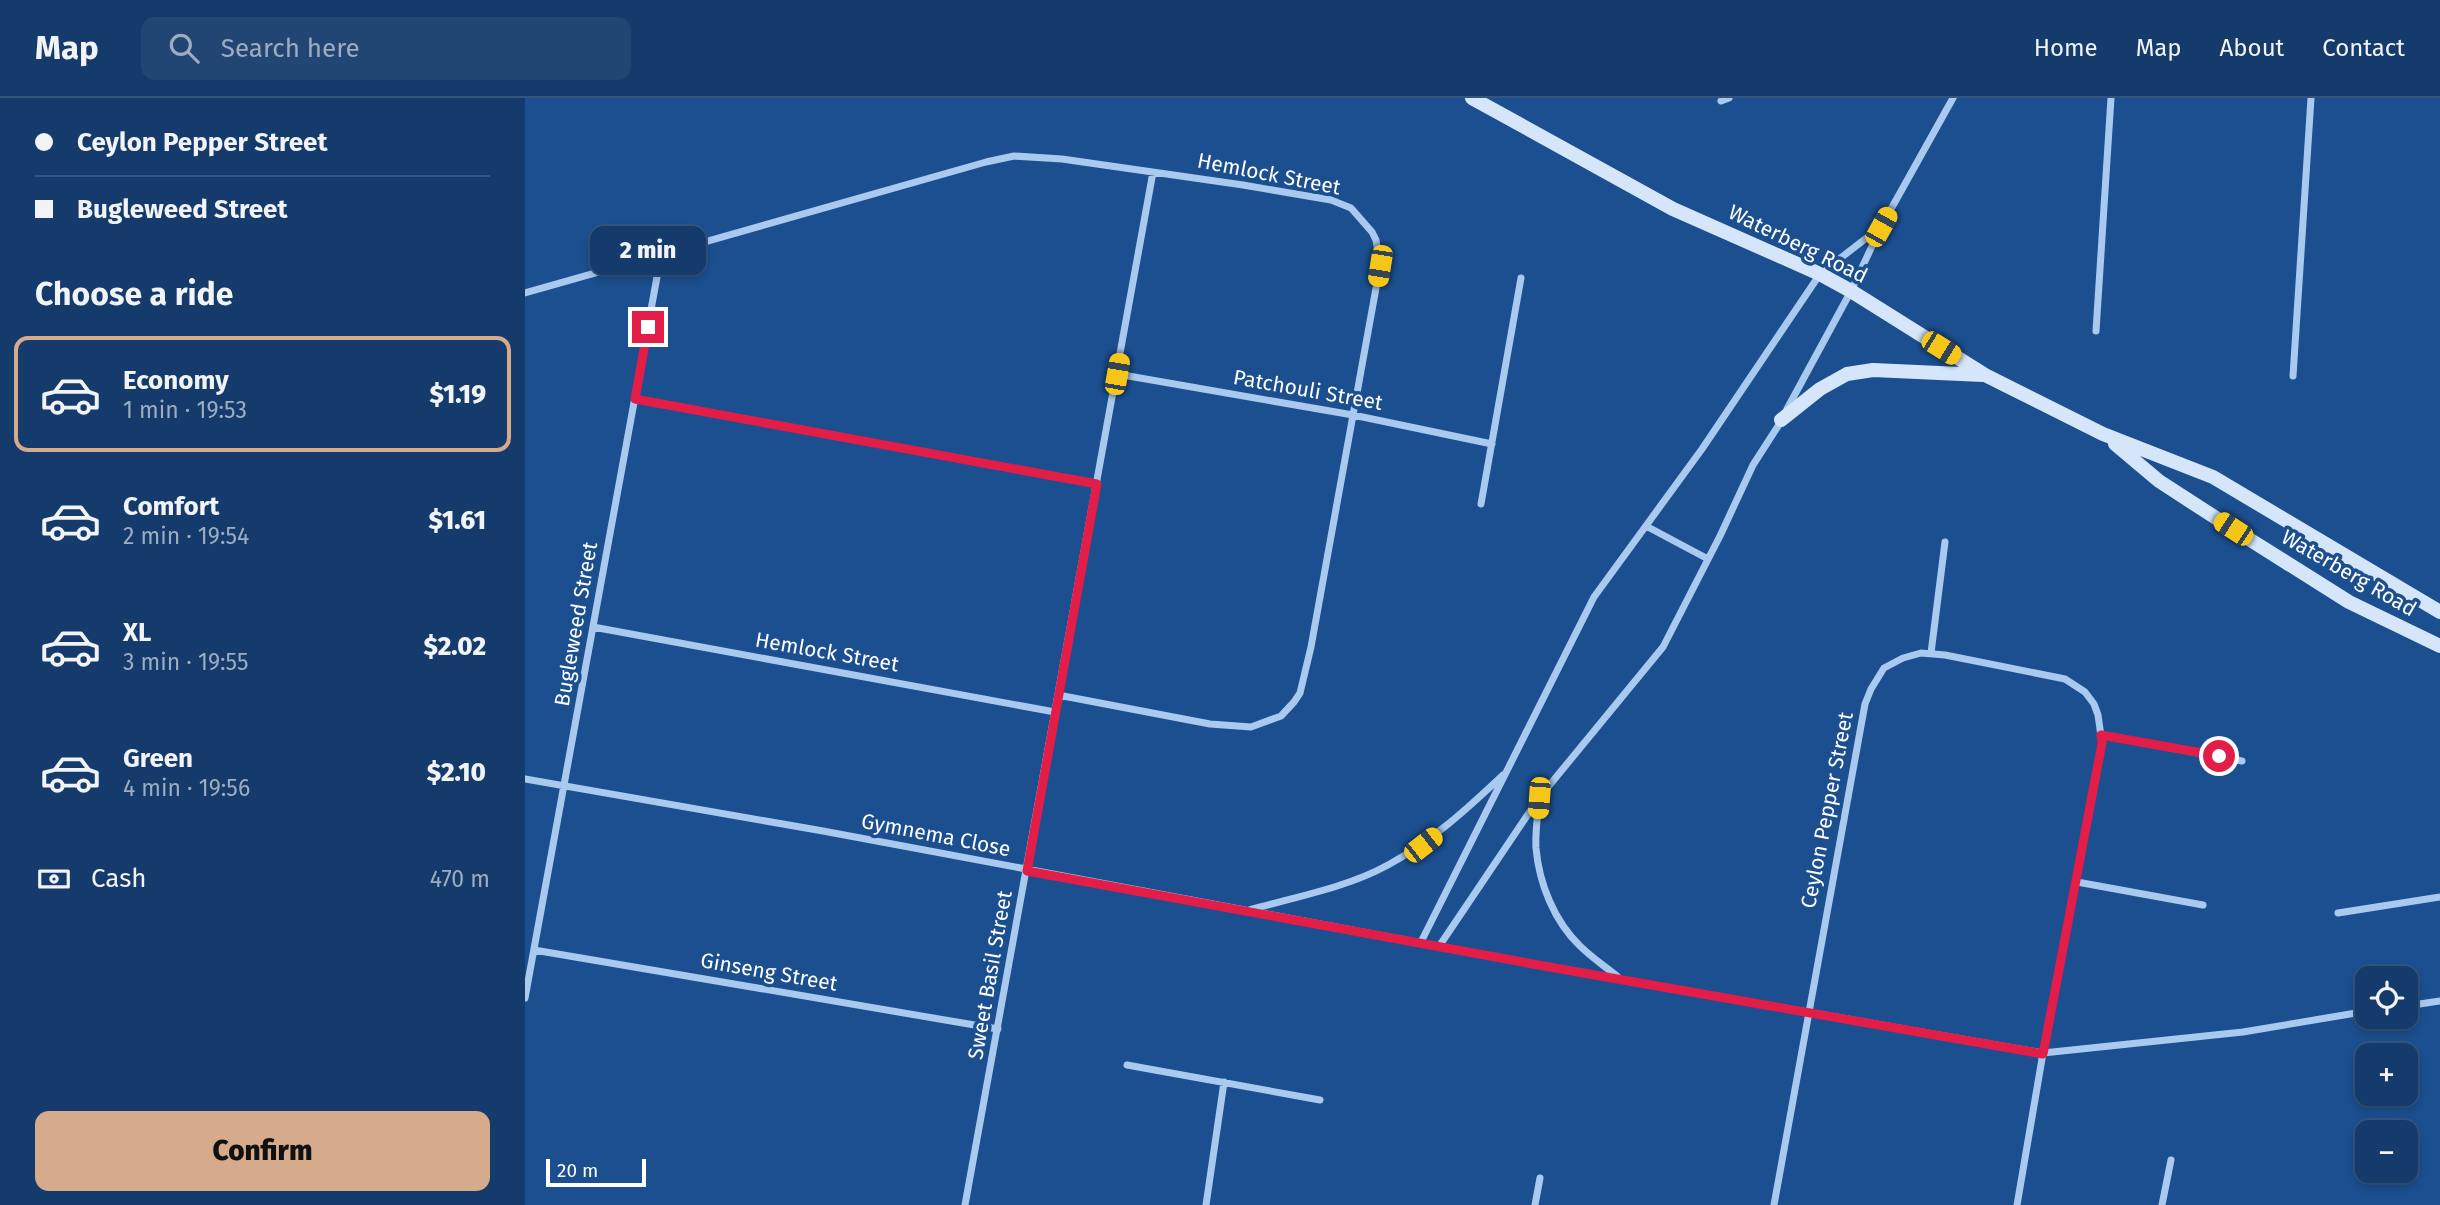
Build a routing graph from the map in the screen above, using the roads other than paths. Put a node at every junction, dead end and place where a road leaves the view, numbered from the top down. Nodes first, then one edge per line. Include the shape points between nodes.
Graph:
1 (1472, 98) edge
2 (1729, 98) edge
3 (1954, 98) edge
4 (2111, 98) edge
5 (2311, 98) edge
6 (1721, 101) dead end
7 (1153, 172) junction
8 (1881, 227) junction
9 (661, 255) junction
10 (1820, 274) junction
11 (1521, 278) dead end
12 (1851, 291) junction
13 (525, 293) edge
14 (2096, 331) dead end
15 (1117, 374) junction
16 (1985, 375) junction
17 (2293, 376) dead end
18 (635, 399) junction
19 (1353, 415) junction
20 (1781, 421) junction
21 (2103, 434) junction
22 (1492, 444) junction
23 (1097, 484) junction
24 (1481, 504) dead end
25 (1646, 526) junction
26 (1945, 542) dead end
27 (1708, 559) junction
28 (2440, 612) edge
29 (593, 627) junction
30 (2440, 646) edge
31 (1931, 653) junction
32 (1058, 695) junction
33 (1055, 712) junction
34 (2101, 735) junction
35 (2242, 761) dead end
36 (1509, 770) junction
37 (525, 779) edge
38 (565, 786) junction
39 (1539, 798) junction
40 (1027, 871) junction
41 (2077, 882) junction
42 (2440, 897) edge
43 (2203, 905) dead end
44 (1245, 912) junction
45 (2338, 913) dead end
46 (1421, 942) junction
47 (1440, 945) junction
48 (534, 950) junction
49 (1620, 979) junction
50 (525, 998) edge
51 (2440, 1001) edge
52 (2418, 1004) edge
53 (1809, 1013) junction
54 (2355, 1013) edge
55 (998, 1029) junction
56 (2043, 1054) junction
57 (1127, 1065) dead end
58 (1224, 1082) junction
59 (1321, 1100) dead end
60 (2171, 1160) dead end
61 (1540, 1178) dead end
62 (965, 1205) edge
63 (1206, 1205) edge
64 (1535, 1205) edge
65 (1774, 1205) edge
66 (2017, 1205) edge
67 (2162, 1205) edge

1 - 10 street, Waterberg Road via 1673,209
2 - 6 street
3 - 8 street
4 - 14 street
5 - 17 street
7 - 9 street, Hemlock Street via 1028,156 996,159
7 - 15 street, Sweet Basil Street
7 - 19 street, Hemlock Street via 1331,200 1351,208 1364,221 1376,240 1380,266
8 - 10 street
8 - 12 street
9 - 13 street, Hemlock Street
9 - 18 street, Bugleweed Street
10 - 12 street, Waterberg Road
10 - 25 street
11 - 22 street
12 - 16 street, Waterberg Road
12 - 20 street
15 - 19 street, Patchouli Street
15 - 23 street, Sweet Basil Street
16 - 20 street via 1873,370 1847,374
16 - 21 street, Waterberg Road
18 - 23 street
18 - 29 street, Bugleweed Street
19 - 22 street, Patchouli Street
19 - 32 street, Hemlock Street via 1311,647 1300,693 1286,711 1264,724 1229,727
20 - 27 street via 1753,465
21 - 28 street, Waterberg Road via 2213,477
21 - 30 street, Waterberg Road via 2159,481 2223,523 2349,602
22 - 24 street
23 - 32 street, Sweet Basil Street
25 - 27 street
25 - 36 street via 1594,597
26 - 31 street
27 - 39 street via 1663,647
29 - 33 street, Hemlock Street
29 - 38 street, Bugleweed Street
31 - 34 street, Ceylon Pepper Street via 2065,679 2094,704
31 - 53 street, Ceylon Pepper Street via 1903,658 1884,668 1865,704
32 - 33 street, Sweet Basil Street
33 - 40 street, Sweet Basil Street
34 - 35 street
34 - 41 street, Ceylon Pepper Street
36 - 44 street via 1423,845 1386,866
36 - 46 street
37 - 38 street, Gymnema Close
38 - 40 street, Gymnema Close
38 - 48 street, Bugleweed Street
39 - 47 street
39 - 49 street via 1536,845 1547,895 1579,946
40 - 44 street, Gymnema Close
40 - 55 street, Sweet Basil Street
41 - 43 street
41 - 56 street, Ceylon Pepper Street
42 - 45 street
44 - 46 street, Gymnema Close
46 - 47 street, Gymnema Close
47 - 49 street, Gymnema Close
48 - 50 street, Bugleweed Street
48 - 55 street, Ginseng Street
49 - 53 street, Gymnema Close
51 - 52 street
53 - 56 street, Gymnema Close
53 - 65 street, Ceylon Pepper Street
54 - 56 street, Gymnema Close via 2243,1032
55 - 62 street, Sweet Basil Street
56 - 66 street, Ceylon Pepper Street
57 - 58 street
58 - 59 street
58 - 63 street
60 - 67 street
61 - 64 street

